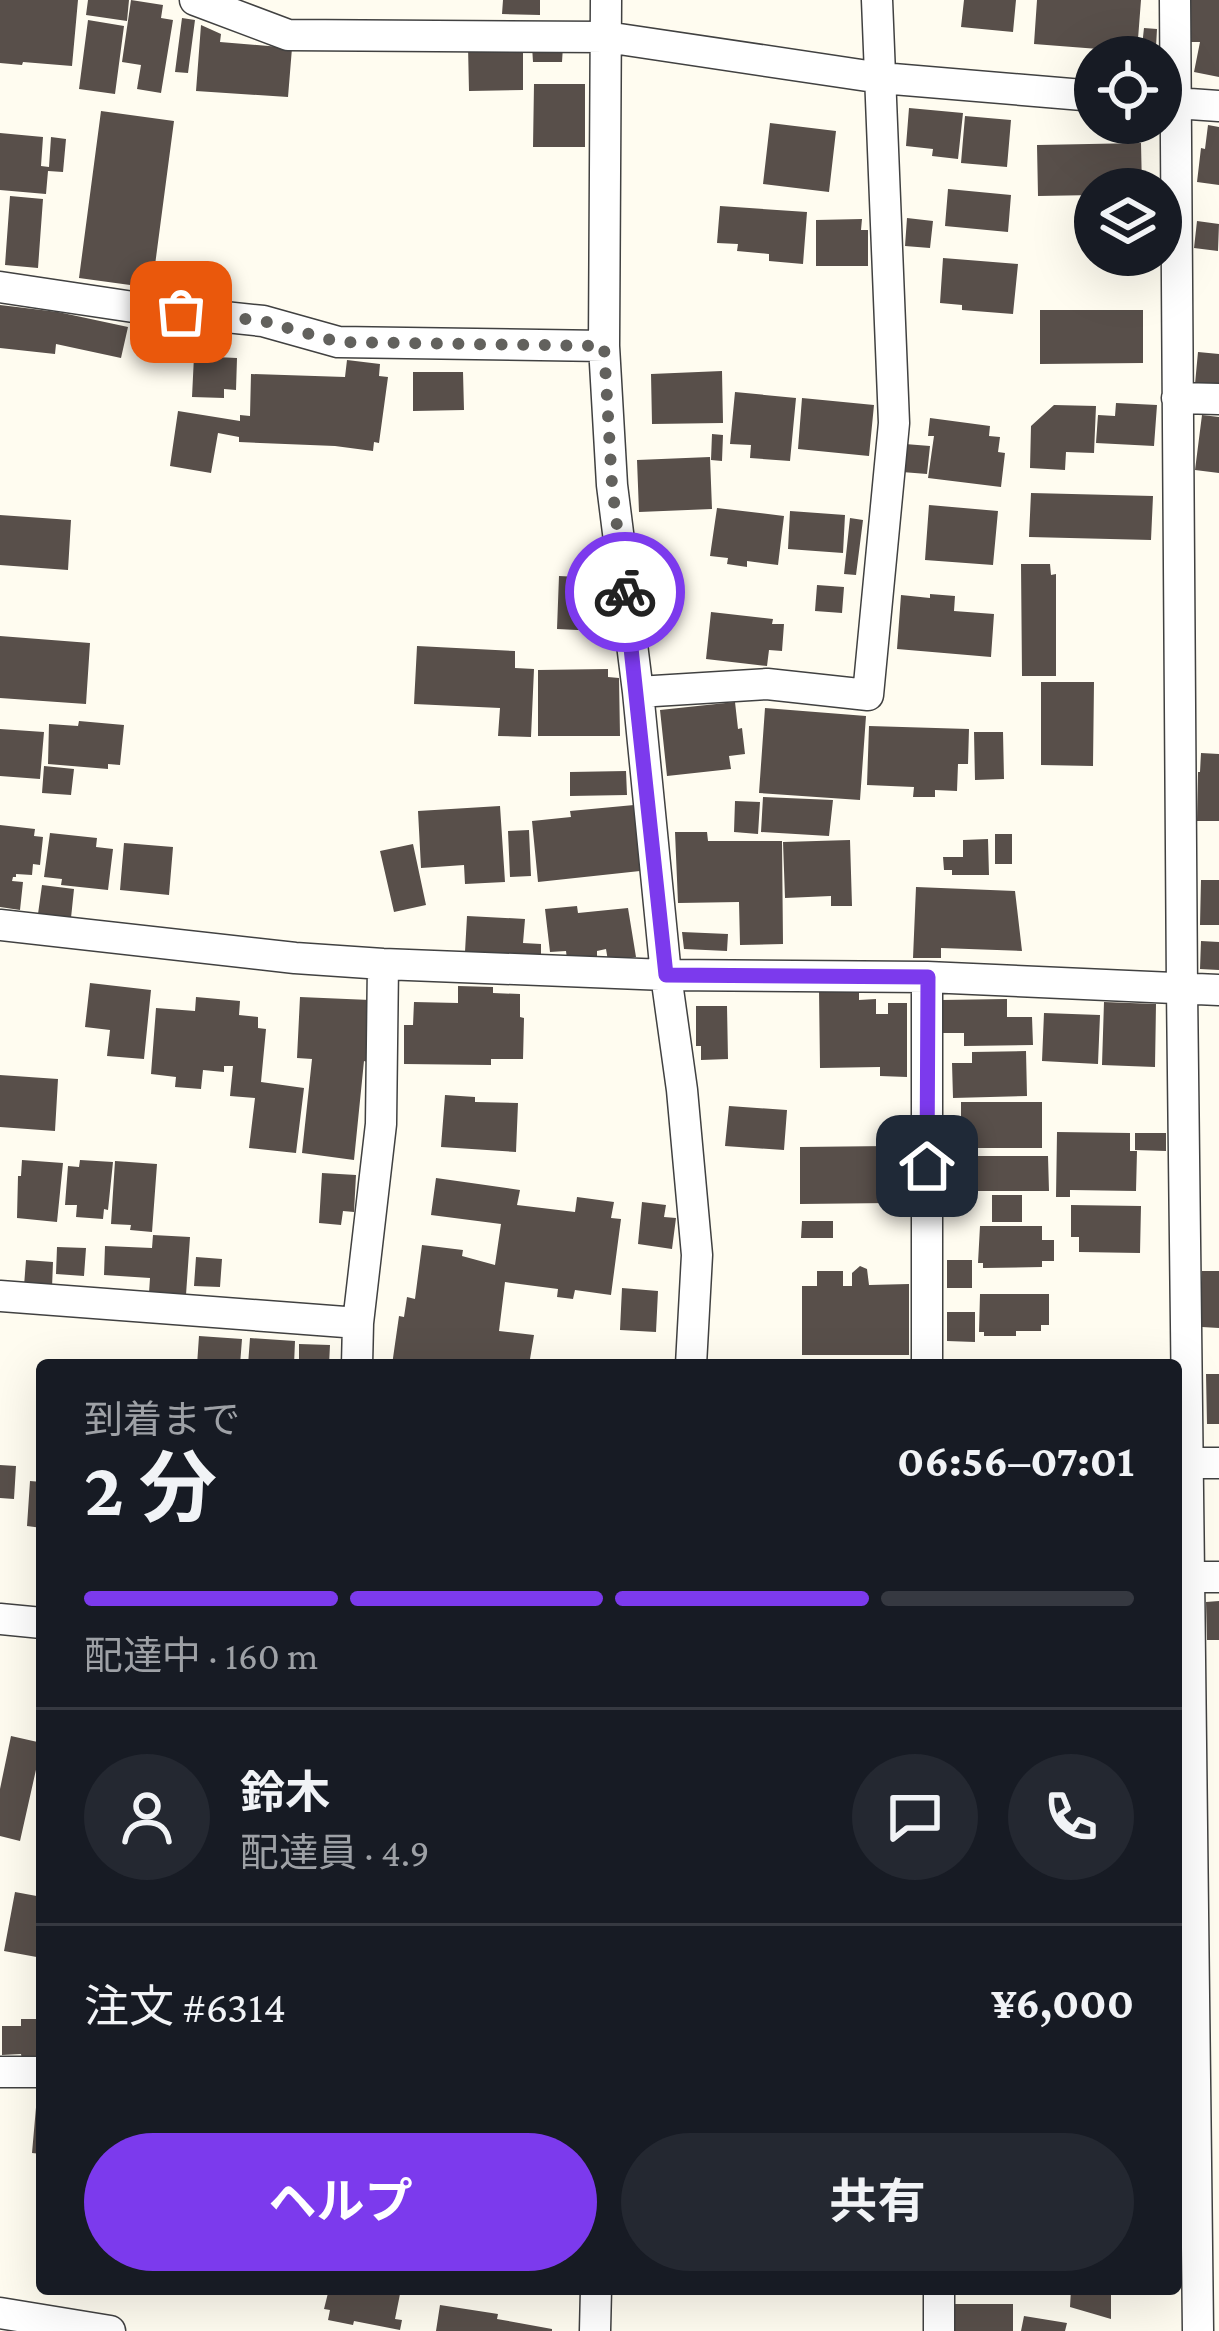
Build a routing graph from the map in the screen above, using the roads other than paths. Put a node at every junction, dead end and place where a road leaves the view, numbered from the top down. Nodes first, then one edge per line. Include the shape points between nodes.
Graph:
1 (195, 0) edge
2 (606, 0) edge
3 (878, 0) edge
4 (1175, 0) edge
5 (1173, 36) edge
6 (606, 38) junction
7 (881, 78) junction
8 (1074, 94) edge
9 (1182, 103) edge
10 (1219, 106) edge
11 (1169, 144) edge
12 (0, 286) edge
13 (604, 346) junction
14 (1177, 398) junction
15 (1219, 399) edge
16 (638, 692) junction
17 (0, 925) edge
18 (382, 964) junction
19 (666, 975) junction
20 (928, 977) junction
21 (1182, 989) junction
22 (1219, 990) edge
23 (0, 1296) edge
24 (358, 1323) junction
25 (356, 1359) edge
26 (691, 1359) edge
27 (927, 1359) edge
28 (1187, 1463) junction
29 (1219, 1463) edge
30 (1203, 1577) edge
31 (0, 1619) edge
32 (36, 1622) edge
33 (1196, 1992) edge
34 (0, 2072) edge
35 (36, 2072) edge
36 (596, 2295) edge
37 (939, 2295) edge
38 (0, 2313) edge
39 (110, 2331) edge
40 (595, 2331) edge
41 (939, 2331) edge
42 (1198, 2331) edge

1 - 6 street via 287,35
2 - 6 street
3 - 7 street
4 - 5 street
6 - 7 street
6 - 13 street
7 - 8 street
7 - 16 street via 894,423 868,695 767,684
9 - 10 street
11 - 14 street
12 - 13 street via 263,321 338,342
13 - 16 street
14 - 15 street
14 - 21 street
16 - 19 street
17 - 18 street
18 - 19 street
18 - 24 street via 381,1124
19 - 20 street
19 - 26 street via 697,1256
20 - 21 street
20 - 27 street
21 - 22 street
21 - 28 street
23 - 24 street
24 - 25 street
28 - 29 street
28 - 30 street
30 - 33 street
31 - 32 street
33 - 42 street
34 - 35 street
36 - 40 street
37 - 41 street
38 - 39 street

